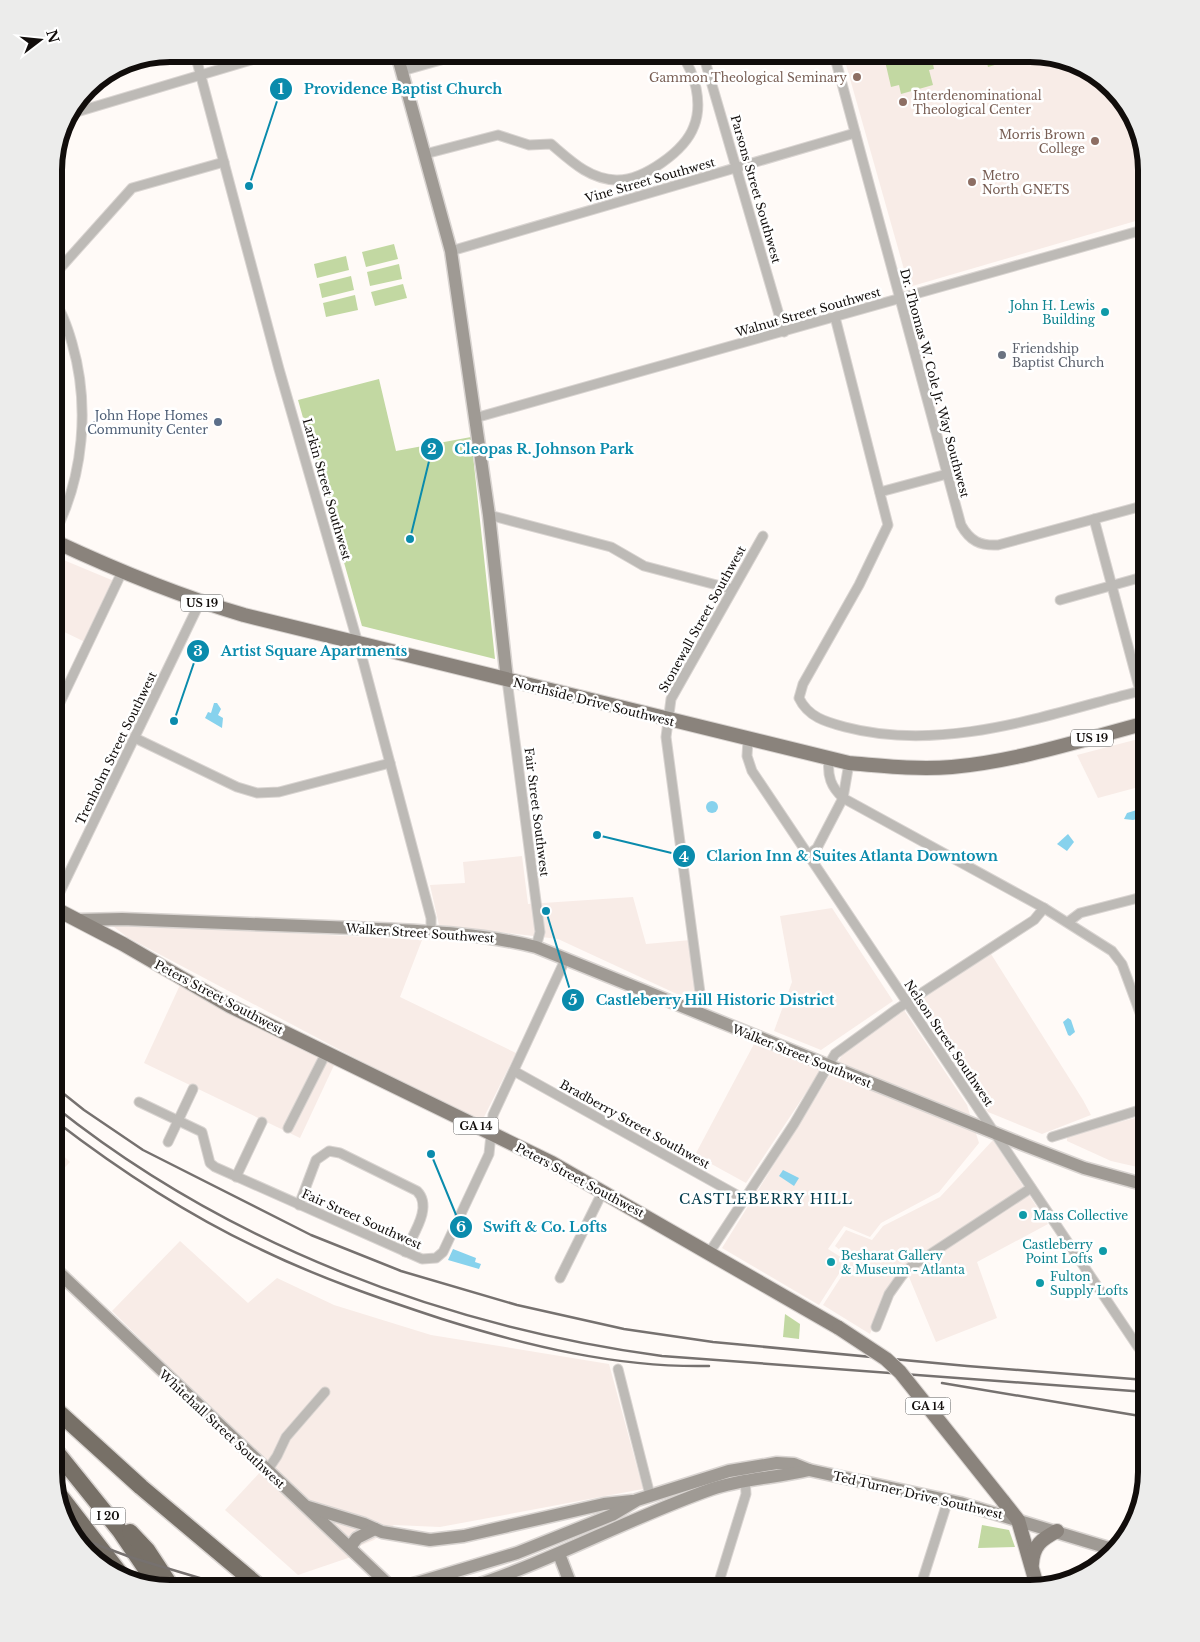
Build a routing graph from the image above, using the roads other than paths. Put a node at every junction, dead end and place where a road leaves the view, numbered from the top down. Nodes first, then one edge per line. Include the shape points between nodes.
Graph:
1 (198, 63) edge
2 (240, 63) edge
3 (400, 63) edge
4 (430, 63) edge
5 (688, 63) edge
6 (707, 63) edge
7 (836, 63) edge
8 (402, 71) junction
9 (201, 74) junction
10 (81, 111) edge
11 (855, 133) junction
12 (425, 154) junction
13 (224, 162) junction
14 (736, 168) junction
15 (1138, 231) edge
16 (451, 251) junction
17 (63, 265) edge
18 (900, 299) junction
19 (835, 317) junction
20 (63, 319) edge
21 (784, 332) junction
22 (476, 418) junction
23 (947, 474) junction
24 (880, 492) junction
25 (1138, 507) edge
26 (488, 514) junction
27 (63, 518) edge
28 (1094, 519) junction
29 (763, 536) dead end
30 (63, 545) edge
31 (122, 572) junction
32 (1138, 578) edge
33 (1112, 586) junction
34 (732, 590) junction
35 (1060, 600) dead end
36 (200, 602) junction
37 (357, 644) junction
38 (507, 680) junction
39 (1138, 684) edge
40 (1138, 692) edge
41 (63, 697) edge
42 (668, 720) junction
43 (1138, 725) edge
44 (135, 738) junction
45 (748, 740) junction
46 (829, 759) junction
47 (390, 763) junction
48 (849, 763) junction
49 (844, 798) junction
50 (808, 856) junction
51 (62, 887) edge
52 (1138, 898) edge
53 (1044, 908) junction
54 (62, 912) edge
55 (78, 920) junction
56 (1068, 922) junction
57 (431, 932) junction
58 (536, 946) junction
59 (565, 960) junction
60 (906, 1003) junction
61 (1138, 1007) edge
62 (697, 1013) junction
63 (326, 1053) junction
64 (828, 1066) junction
65 (514, 1071) junction
66 (193, 1089) dead end
67 (139, 1102) dead end
68 (1138, 1110) edge
69 (178, 1120) junction
70 (262, 1122) dead end
71 (288, 1128) dead end
72 (492, 1133) junction
73 (994, 1133) junction
74 (1052, 1137) dead end
75 (168, 1142) dead end
76 (236, 1176) junction
77 (1138, 1183) edge
78 (1031, 1188) junction
79 (603, 1191) junction
80 (744, 1200) junction
81 (299, 1205) junction
82 (405, 1252) junction
83 (709, 1253) junction
84 (62, 1276) edge
85 (560, 1278) dead end
86 (876, 1327) dead end
87 (1138, 1347) edge
88 (618, 1369) dead end
89 (325, 1392) dead end
90 (62, 1415) edge
91 (62, 1459) edge
92 (267, 1471) junction
93 (744, 1473) junction
94 (75, 1474) junction
95 (650, 1495) junction
96 (636, 1500) junction
97 (948, 1500) junction
98 (304, 1506) junction
99 (69, 1507) edge
100 (1018, 1520) junction
101 (375, 1528) junction
102 (1058, 1532) junction
103 (350, 1547) junction
104 (1107, 1547) edge
105 (559, 1554) junction
106 (111, 1561) edge
107 (1032, 1570) junction
108 (151, 1577) edge
109 (166, 1579) edge
110 (250, 1579) edge
111 (383, 1579) edge
112 (430, 1579) edge
113 (491, 1579) edge
114 (569, 1579) edge
115 (720, 1580) edge
116 (923, 1580) edge
117 (1035, 1580) edge

1 - 9 street, Larkin Street Southwest
2 - 9 street
3 - 8 street
4 - 8 street
5 - 12 street via 698,97 694,126 676,151 648,172 617,180 593,175 585,173 551,144 529,145 498,135
6 - 14 street, Parsons Street Southwest
7 - 11 street, Dr. Thomas W. Cole Jr. Way Southwest
8 - 12 street
9 - 10 street
9 - 13 street, Larkin Street Southwest
11 - 14 street, Vine Street Southwest
11 - 18 street, Dr. Thomas W. Cole Jr. Way Southwest
12 - 16 street
13 - 17 street via 132,188
13 - 37 street, Larkin Street Southwest
14 - 16 street, Vine Street Southwest
14 - 21 street, Parsons Street Southwest
15 - 18 street, Walnut Street Southwest
16 - 22 street
18 - 19 street, Walnut Street Southwest
18 - 23 street, Dr. Thomas W. Cole Jr. Way Southwest
19 - 21 street, Walnut Street Southwest
19 - 24 street
20 - 27 street via 75,352 82,416 77,468
21 - 22 street, Walnut Street Southwest
22 - 26 street
23 - 24 street
23 - 28 street, Dr. Thomas W. Cole Jr. Way Southwest via 961,525 975,542 986,546
24 - 40 street via 888,525 886,533 803,684 799,698 804,709 824,721 860,731 898,736 935,735 1006,725
25 - 28 street, Dr. Thomas W. Cole Jr. Way Southwest
26 - 34 street via 611,547 644,566
26 - 38 street
28 - 33 street
29 - 34 street, Stonewall Street Southwest
30 - 31 main road, Northside Drive Southwest / US 19
31 - 36 main road, Northside Drive Southwest / US 19
31 - 41 street
32 - 33 street
33 - 35 street
33 - 39 street
34 - 42 street, Stonewall Street Southwest via 671,698
36 - 37 main road, Northside Drive Southwest / US 19
36 - 44 street, Trenholm Street Southwest
37 - 38 main road, Northside Drive Southwest / US 19
37 - 47 street, Larkin Street Southwest
38 - 42 main road, Northside Drive Southwest / US 19
38 - 58 street, Fair Street Southwest via 540,932
42 - 45 main road, Northside Drive Southwest / US 19
42 - 62 street, Stonewall Street Southwest via 666,736 701,1000
43 - 48 main road, Northside Drive Southwest / US 19 via 1007,759 951,767
44 - 47 street via 237,788 257,793 279,792
44 - 51 street, Trenholm Street Southwest
45 - 46 main road, Northside Drive Southwest / US 19
45 - 50 street, Nelson Street Southwest via 747,756 752,771
46 - 48 main road, Northside Drive Southwest / US 19
46 - 49 street via 832,787
47 - 57 street, Larkin Street Southwest
48 - 49 street
49 - 50 street via 817,848
49 - 53 street
50 - 60 street, Nelson Street Southwest
52 - 56 street via 1080,913
53 - 56 street
53 - 60 street via 1034,920
54 - 55 main road, Peters Street Southwest / GA 14
55 - 57 street, Walker Street Southwest
55 - 63 main road, Peters Street Southwest / GA 14 via 230,1006
56 - 61 street via 1116,956
57 - 58 street, Walker Street Southwest via 494,937
58 - 59 street, Walker Street Southwest
59 - 62 street, Walker Street Southwest
59 - 65 street, Fair Street Southwest
60 - 64 street via 846,1044
60 - 73 street, Nelson Street Southwest
62 - 64 street, Walker Street Southwest
63 - 71 street
63 - 72 main road, Peters Street Southwest / GA 14
64 - 73 street, Walker Street Southwest
64 - 80 street
65 - 72 street, Fair Street Southwest via 493,1115
65 - 80 street, Bradberry Street Southwest
66 - 69 street
67 - 69 street, Fair Street Southwest
68 - 74 street
69 - 75 street
69 - 76 street, Fair Street Southwest via 202,1132 212,1165
70 - 76 street
72 - 79 main road, Peters Street Southwest / GA 14
72 - 82 street, Fair Street Southwest via 489,1154 443,1252 427,1260
73 - 77 street, Walker Street Southwest via 1084,1168
73 - 78 street, Nelson Street Southwest
76 - 81 street, Fair Street Southwest
78 - 86 street via 906,1270 889,1294
78 - 87 street, Nelson Street Southwest
79 - 83 main road, Peters Street Southwest / GA 14
79 - 85 street
80 - 83 street
81 - 82 street, Fair Street Southwest
81 - 82 street via 316,1160 329,1150 340,1153 422,1196 424,1209
83 - 100 main road, Peters Street Southwest / GA 14, bridge via 886,1359 900,1372
84 - 92 street, Whitehall Street Southwest
88 - 95 street
89 - 92 street via 286,1437
90 - 110 highway via 140,1487
91 - 94 highway, I 20
92 - 98 street, Whitehall Street Southwest
93 - 95 street, Ted Turner Drive Southwest
93 - 97 street, Ted Turner Drive Southwest via 809,1470
93 - 105 street, Ted Turner Drive Southwest
93 - 115 street via 746,1494
94 - 108 highway, I 20
94 - 109 highway via 148,1550
95 - 96 street, Ted Turner Drive Southwest
96 - 101 street, Ted Turner Drive Southwest via 604,1504 464,1536 415,1539
96 - 112 street, Ted Turner Drive Southwest via 612,1515 553,1539
97 - 100 street, Ted Turner Drive Southwest
97 - 116 street
98 - 101 street, Ted Turner Drive Southwest
98 - 103 street, Whitehall Street Southwest
99 - 106 highway, I 20
100 - 102 street, Ted Turner Drive Southwest
100 - 107 main road
101 - 103 street via 357,1538
102 - 104 street, Ted Turner Drive Southwest
102 - 107 main road via 1035,1546
103 - 111 street, Whitehall Street Southwest
105 - 113 street, Ted Turner Drive Southwest
105 - 114 street
107 - 117 main road

